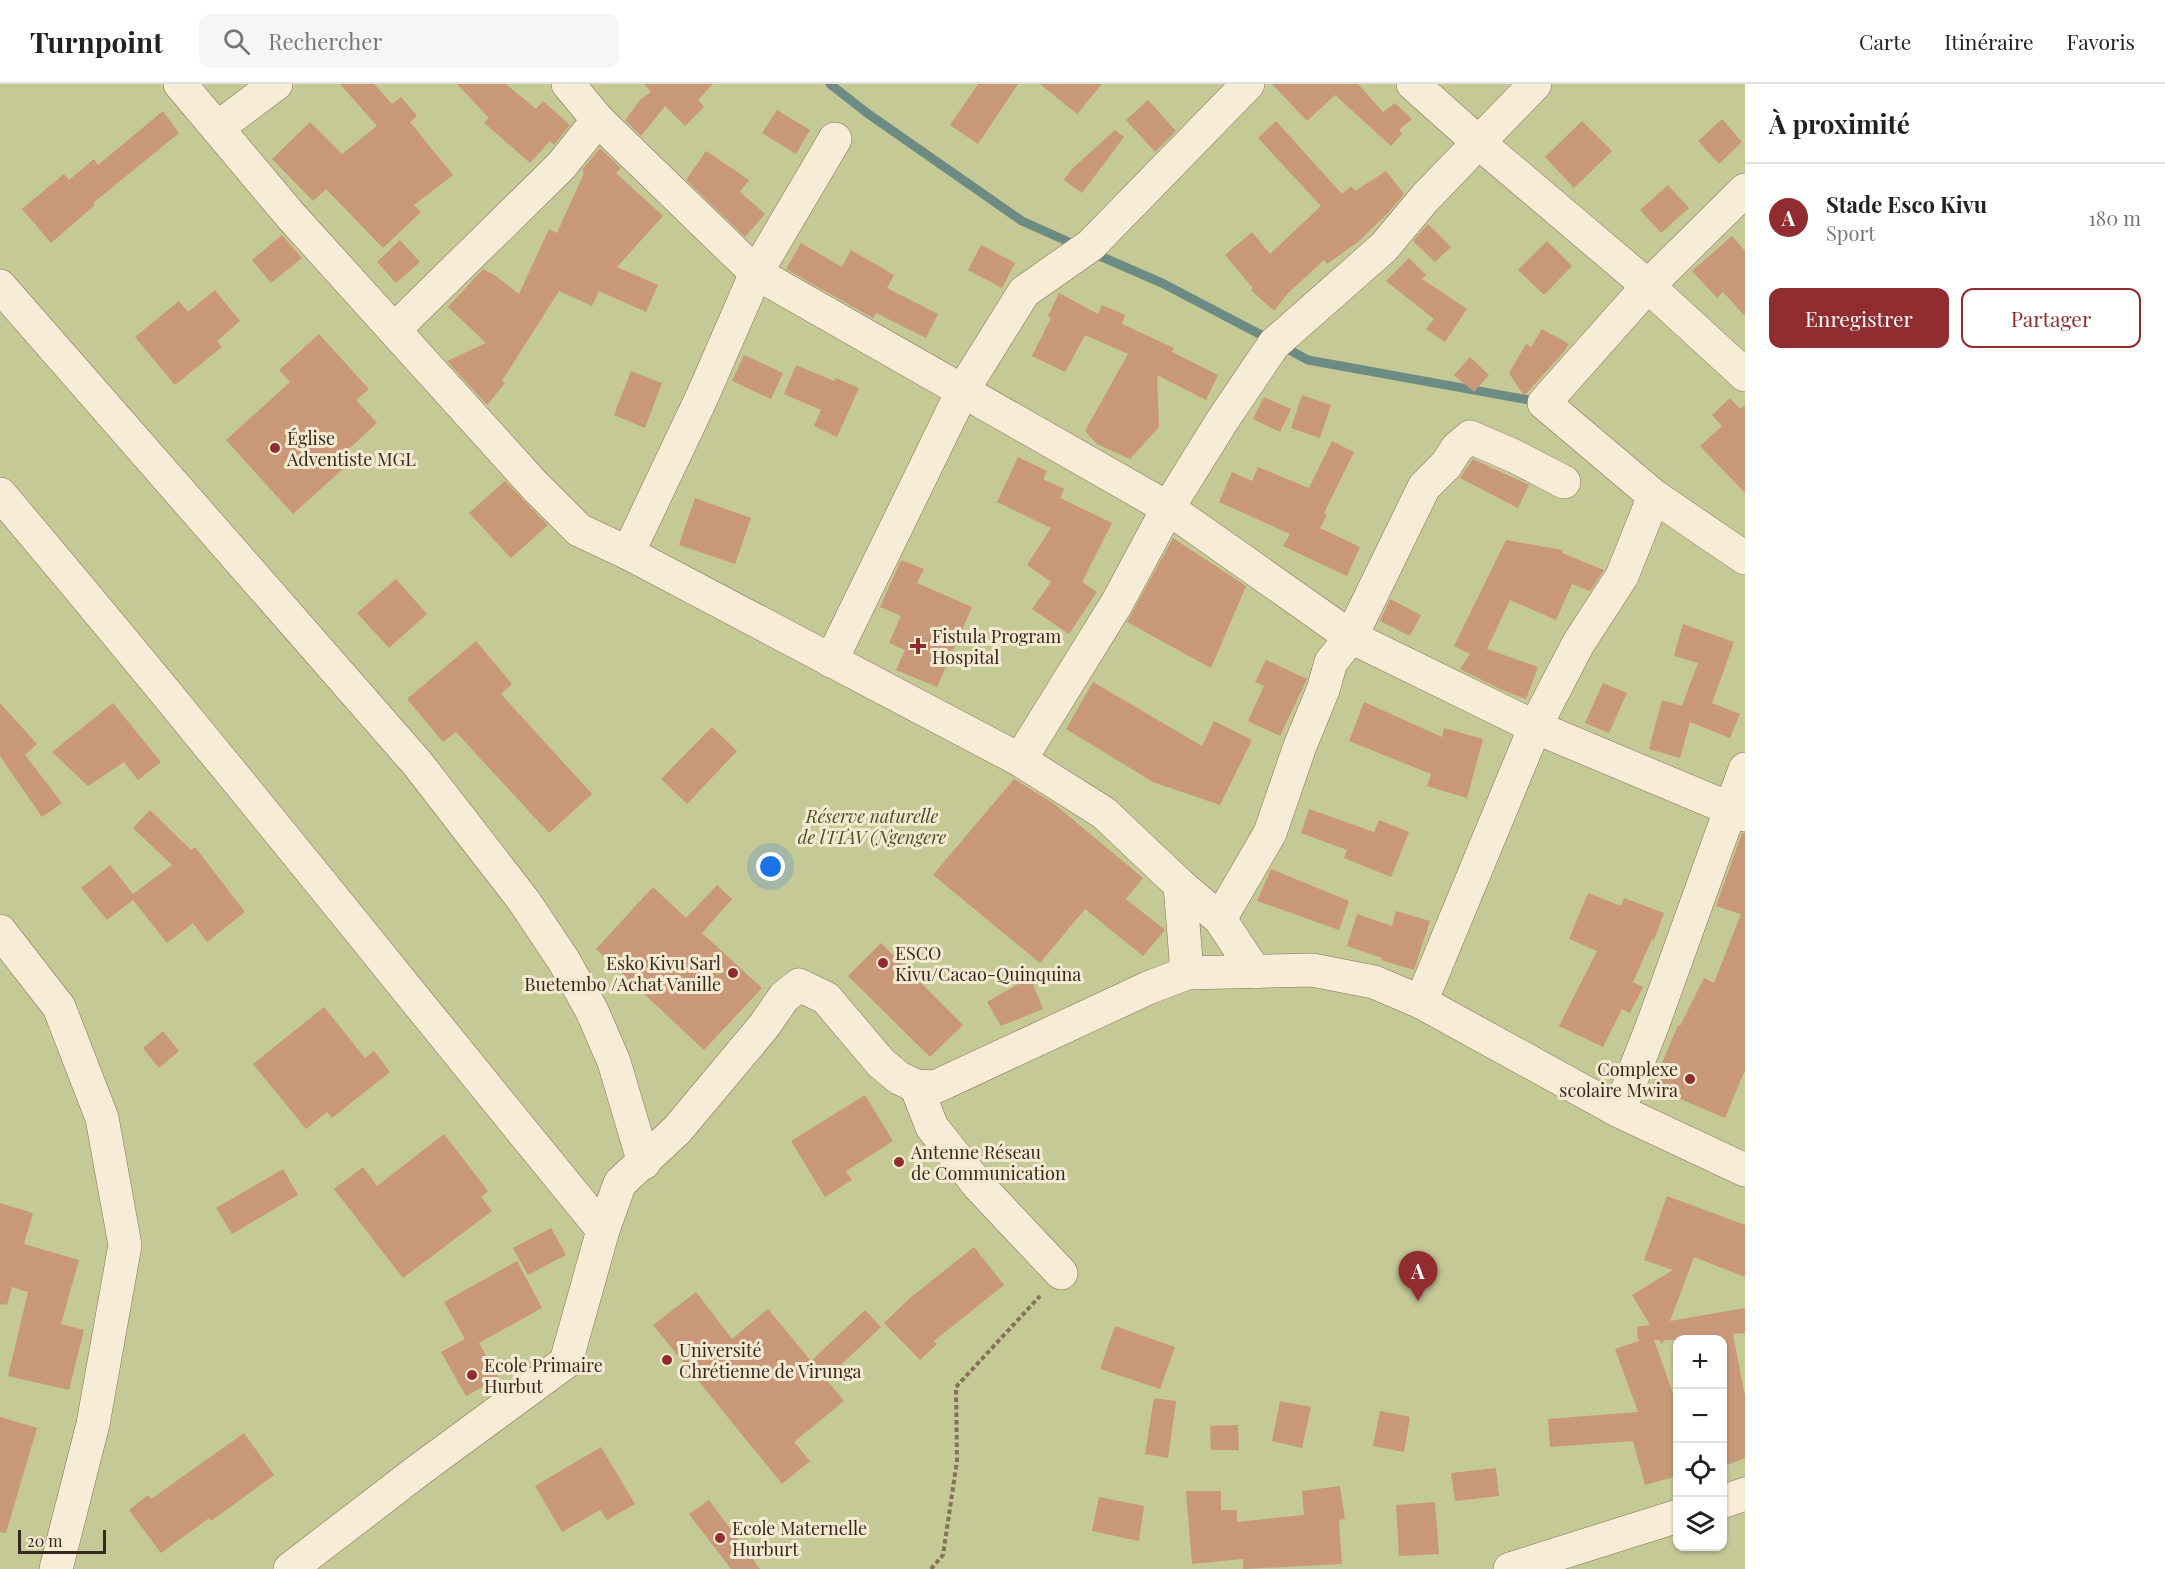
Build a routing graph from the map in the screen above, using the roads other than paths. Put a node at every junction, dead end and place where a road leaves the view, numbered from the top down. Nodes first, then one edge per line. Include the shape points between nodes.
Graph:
1 (180, 84) edge
2 (276, 84) edge
3 (568, 84) edge
4 (1248, 84) edge
5 (1413, 84) edge
6 (1535, 84) edge
7 (598, 120) junction
8 (217, 128) junction
9 (835, 139) dead end
10 (1478, 142) junction
11 (1745, 190) edge
12 (756, 273) junction
13 (0, 286) edge
14 (1647, 286) junction
15 (394, 330) junction
16 (1745, 375) edge
17 (963, 390) junction
18 (1564, 482) dead end
19 (0, 494) edge
20 (1654, 496) junction
21 (1167, 508) junction
22 (628, 553) junction
23 (1745, 558) edge
24 (1351, 636) junction
25 (831, 662) junction
26 (1535, 727) junction
27 (1020, 760) junction
28 (1745, 769) edge
29 (1738, 813) edge
30 (1180, 885) junction
31 (1220, 919) junction
32 (0, 931) edge
33 (1255, 972) junction
34 (1186, 973) junction
35 (1421, 1002) junction
36 (916, 1086) junction
37 (1619, 1111) junction
38 (644, 1163) junction
39 (1745, 1170) edge
40 (603, 1230) junction
41 (1061, 1273) road end
42 (1745, 1494) edge
43 (1727, 1500) edge
44 (1673, 1518) edge
45 (1599, 1556) edge
46 (56, 1569) edge
47 (290, 1569) edge
48 (1510, 1569) edge

1 - 8 street
2 - 8 street
3 - 7 street
4 - 17 street via 1091,245 1024,292
5 - 10 street
6 - 10 street
7 - 12 street
7 - 15 street via 561,166
8 - 15 street
9 - 12 street
10 - 14 street
10 - 21 street via 1384,247 1274,344
11 - 14 street
12 - 17 street
12 - 22 street
13 - 38 street via 417,763 524,901 592,1011 614,1062
14 - 16 street
14 - 20 street via 1544,403
15 - 22 street via 534,486 579,530
17 - 21 street
17 - 25 street
18 - 24 street via 1470,437 1424,487
19 - 40 street
20 - 23 street
20 - 26 street via 1622,576 1578,644
21 - 24 street
21 - 27 street via 1117,603
22 - 25 street
24 - 26 street
24 - 31 street via 1331,662 1270,833
25 - 27 street
26 - 29 street
26 - 35 street
27 - 30 street via 1104,813
28 - 29 street
29 - 37 street
30 - 31 street
30 - 34 street
31 - 33 street
32 - 46 street via 59,1007 102,1118 125,1245 93,1424
33 - 34 street
33 - 35 street via 1312,970 1374,982
34 - 36 street via 936,1087
35 - 37 street
36 - 38 street via 881,1063 826,998 799,985 784,996 765,1026
36 - 41 street via 932,1127 980,1186
37 - 39 street
38 - 40 street via 621,1184
40 - 47 street via 566,1362
42 - 43 street
44 - 45 street
45 - 48 street

